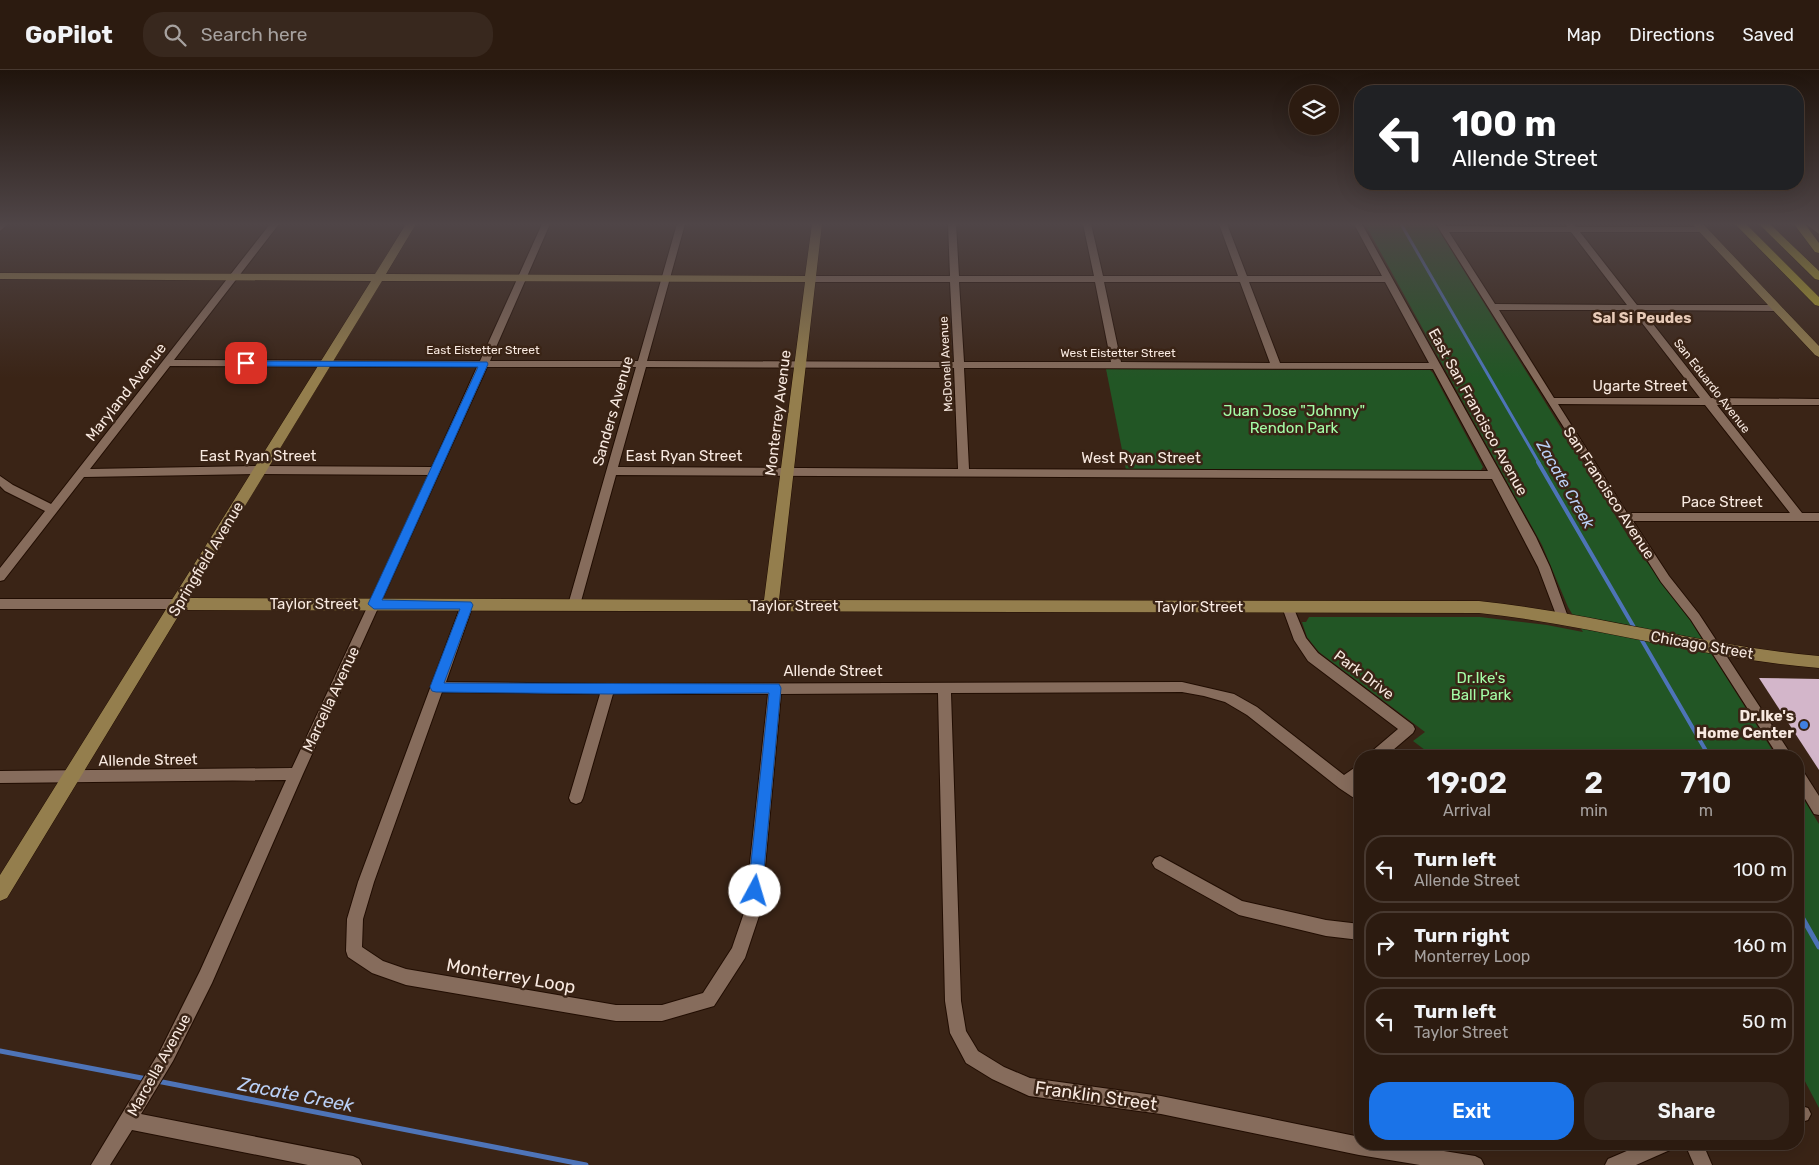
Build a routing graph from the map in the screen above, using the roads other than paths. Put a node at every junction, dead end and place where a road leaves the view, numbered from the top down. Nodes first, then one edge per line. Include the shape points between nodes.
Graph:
1 (667, 275) edge
2 (810, 275) edge
3 (954, 275) edge
4 (1098, 275) edge
5 (1242, 275) edge
6 (1386, 275) edge
7 (1472, 275) edge
8 (1609, 275) edge
9 (1746, 275) edge
10 (0, 276) edge
11 (234, 276) junction
12 (378, 277) junction
13 (522, 277) junction
14 (1792, 277) edge
15 (666, 278) junction
16 (810, 279) junction
17 (954, 279) junction
18 (1099, 279) junction
19 (1243, 279) junction
20 (1388, 279) junction
21 (1819, 303) edge
22 (1492, 307) junction
23 (1634, 307) junction
24 (1777, 308) junction
25 (1819, 353) edge
26 (167, 363) junction
27 (326, 364) junction
28 (484, 364) junction
29 (642, 364) junction
30 (800, 365) junction
31 (959, 365) junction
32 (1117, 365) junction
33 (1276, 366) junction
34 (1435, 366) junction
35 (1551, 401) junction
36 (1708, 401) junction
37 (1819, 402) edge
38 (260, 470) junction
39 (436, 471) junction
40 (611, 471) junction
41 (787, 472) junction
42 (964, 472) junction
43 (81, 473) junction
44 (1495, 474) junction
45 (0, 480) edge
46 (53, 510) junction
47 (1624, 517) junction
48 (1798, 517) junction
49 (1819, 517) edge
50 (0, 578) edge
51 (0, 604) edge
52 (179, 604) junction
53 (374, 604) junction
54 (467, 605) junction
55 (574, 605) junction
56 (771, 606) junction
57 (1288, 607) junction
58 (1562, 617) junction
59 (1586, 623) joint
60 (1715, 647) junction
61 (1819, 662) edge
62 (436, 687) junction
63 (944, 687) junction
64 (775, 688) junction
65 (608, 690) junction
66 (1383, 750) edge
67 (1781, 750) edge
68 (296, 774) junction
69 (1354, 775) edge
70 (0, 777) edge
71 (72, 777) junction
72 (1344, 784) junction
73 (1804, 785) edge
74 (1354, 792) edge
75 (576, 798) dead end
76 (1819, 809) edge
77 (1160, 863) dead end
78 (0, 892) edge
79 (1354, 931) edge
80 (128, 1120) junction
81 (1354, 1145) edge
82 (1383, 1150) edge
83 (1650, 1150) edge
84 (1697, 1150) edge
85 (100, 1165) edge
86 (353, 1165) edge
87 (1475, 1165) edge
88 (1614, 1165) edge
89 (1703, 1165) edge

1 - 15 street, Sanders Avenue
2 - 16 street, Monterrey Avenue
3 - 17 street, McDonell Avenue
4 - 18 street
5 - 19 street
6 - 20 street, East San Francisco Avenue
7 - 22 street, San Francisco Avenue
8 - 23 street, San Eduardo Avenue
9 - 24 street
10 - 11 street
11 - 12 street
11 - 26 street, Maryland Avenue
12 - 13 street
12 - 27 street, Springfield Avenue
13 - 15 street
13 - 28 street, Marcella Avenue
14 - 21 highway
15 - 16 street
15 - 29 street, Sanders Avenue
16 - 17 street
16 - 30 street, Monterrey Avenue
17 - 18 street
17 - 31 street, McDonell Avenue
18 - 19 street
18 - 32 street
19 - 20 street
19 - 33 street
20 - 34 street, East San Francisco Avenue
22 - 23 street
22 - 35 street, San Francisco Avenue
23 - 24 street
23 - 36 street, San Eduardo Avenue
24 - 25 street
26 - 27 street, East Eistetter Street
26 - 43 street, Maryland Avenue
27 - 28 street, East Eistetter Street
27 - 38 street, Springfield Avenue
28 - 29 street, East Eistetter Street
28 - 39 street, Marcella Avenue
29 - 30 street, East Eistetter Street
29 - 40 street, Sanders Avenue
30 - 31 street, West Eistetter Street
30 - 41 street, Monterrey Avenue
31 - 32 street, West Eistetter Street
31 - 42 street, McDonell Avenue
32 - 33 street, West Eistetter Street
33 - 34 street, West Eistetter Street
34 - 44 street, East San Francisco Avenue
35 - 36 street, Ugarte Street
35 - 47 street, San Francisco Avenue
36 - 37 street, Ugarte Street
36 - 48 street, San Eduardo Avenue
38 - 39 street, East Ryan Street
38 - 43 street, East Ryan Street
38 - 52 street, Springfield Avenue
39 - 53 street, Marcella Avenue
40 - 41 street, East Ryan Street
40 - 55 street, Sanders Avenue
41 - 42 street, West Ryan Street
41 - 56 street, Monterrey Avenue
42 - 44 street, West Ryan Street
43 - 46 street, Maryland Avenue
44 - 58 street, East San Francisco Avenue via 1530,537
45 - 46 street via 9,488
46 - 50 street, Maryland Avenue
47 - 48 street, Pace Street
47 - 60 street, San Francisco Avenue
48 - 49 street, Pace Street
51 - 52 street, Taylor Street
52 - 53 street, Taylor Street
52 - 71 street, Springfield Avenue
53 - 54 street, Taylor Street
53 - 68 street, Marcella Avenue
54 - 55 street, Taylor Street
54 - 62 street, Monterrey Loop
55 - 56 street, Taylor Street
56 - 57 street, Taylor Street
57 - 58 street, Taylor Street via 1479,607
57 - 66 street, Park Drive via 1304,648 1408,729
58 - 59 street, Taylor Street
59 - 60 street, Chicago Street
60 - 61 street, Chicago Street
60 - 67 street, San Francisco Avenue
62 - 64 street, Monterrey Loop via 366,882 355,919 354,951 378,967 406,976 616,1013 662,1012 708,1000 739,952 753,910
62 - 65 street, Allende Street
63 - 64 street, Allende Street
63 - 72 street, Allende Street via 1182,687 1204,691 1229,698 1252,712
63 - 81 street, Franklin Street via 952,1001 958,1033 972,1057 1029,1087 1162,1105
64 - 65 street, Allende Street
65 - 75 street
68 - 71 street, Allende Street
68 - 80 street, Marcella Avenue via 206,977 167,1055
69 - 72 street
70 - 71 street, Allende Street
71 - 78 street, Springfield Avenue
72 - 74 street, Allende Street
73 - 76 street
77 - 79 street via 1239,908
80 - 85 street, Marcella Avenue
80 - 86 street
82 - 87 street, Franklin Street
83 - 88 street
84 - 89 street

